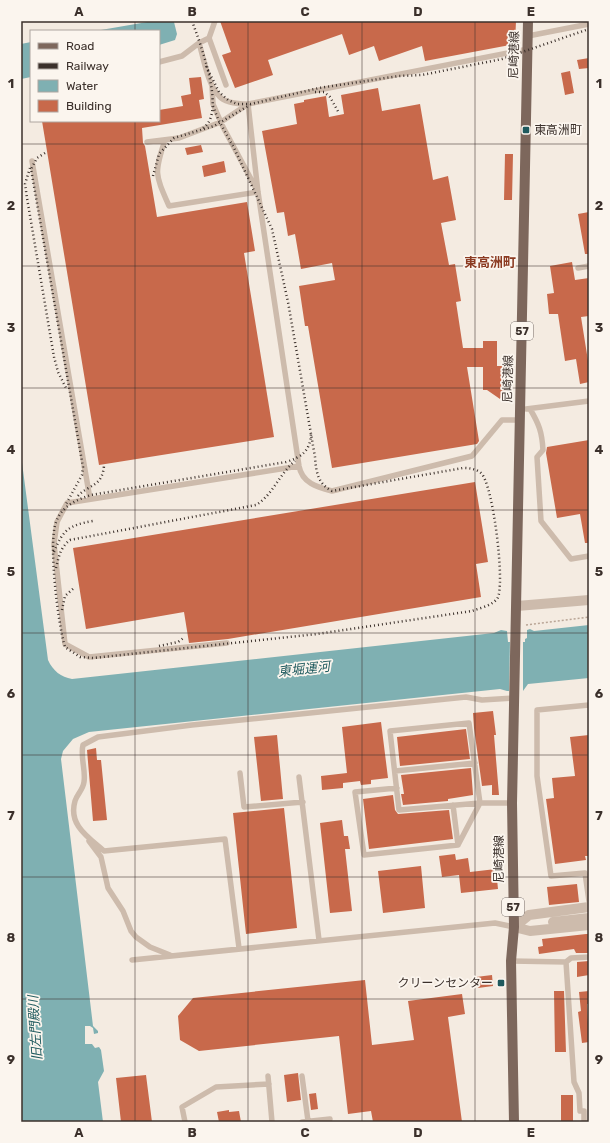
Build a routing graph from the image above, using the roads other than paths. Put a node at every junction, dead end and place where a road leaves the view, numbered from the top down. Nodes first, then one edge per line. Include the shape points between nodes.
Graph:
1 (216, 21) edge
2 (528, 21) edge
3 (589, 24) edge
4 (528, 36) junction
5 (209, 38) junction
6 (199, 43) junction
7 (528, 49) junction
8 (160, 62) edge
9 (212, 84) junction
10 (226, 85) dead end
11 (248, 104) junction
12 (220, 122) junction
13 (165, 140) junction
14 (147, 142) dead end
15 (32, 161) dead end
16 (258, 192) junction
17 (589, 266) edge
18 (578, 268) dead end
19 (589, 401) edge
20 (523, 413) junction
21 (299, 466) junction
22 (90, 499) junction
23 (589, 556) edge
24 (589, 600) edge
25 (517, 606) junction
26 (226, 643) dead end
27 (515, 695) junction
28 (589, 704) edge
29 (475, 763) junction
30 (394, 771) junction
31 (240, 773) dead end
32 (299, 777) dead end
33 (397, 788) junction
34 (303, 802) junction
35 (480, 803) junction
36 (512, 803) junction
37 (453, 805) junction
38 (83, 833) junction
39 (458, 845) junction
40 (589, 901) edge
41 (589, 907) edge
42 (589, 918) edge
43 (589, 925) edge
44 (514, 927) junction
45 (319, 940) junction
46 (239, 948) junction
47 (172, 956) junction
48 (589, 957) edge
49 (132, 960) dead end
50 (511, 961) junction
51 (566, 962) junction
52 (268, 1076) dead end
53 (302, 1076) dead end
54 (269, 1084) junction
55 (330, 1119) dead end
56 (185, 1122) edge
57 (272, 1122) edge
58 (305, 1122) edge
59 (514, 1122) edge
60 (584, 1122) edge

1 - 5 lane
2 - 4 main road, 尼崎港線 / 57
3 - 4 lane
4 - 7 main road, 尼崎港線 / 57
5 - 6 lane
5 - 10 lane
6 - 8 lane via 182,56
6 - 9 lane
7 - 11 lane
7 - 20 main road, 尼崎港線 / 57
9 - 11 lane via 219,97 237,104
9 - 12 lane via 213,104
11 - 12 lane
11 - 16 lane
12 - 13 lane via 179,138
12 - 16 lane
13 - 14 lane
13 - 16 lane via 157,165 158,180 169,206
15 - 22 lane
16 - 21 lane
17 - 18 lane
19 - 20 lane
20 - 21 lane via 502,420 472,456 332,490 317,487 304,479
20 - 23 lane via 540,426 542,434 543,450 537,457 541,521 570,559
20 - 25 main road, 尼崎港線 / 57
21 - 22 lane
22 - 26 lane via 67,503 57,522 54,544 65,644 89,657
24 - 25 street
25 - 27 main road, 尼崎港線 / 57
27 - 36 main road, 尼崎港線 / 57
27 - 38 lane via 482,700 466,697 98,737 82,749 84,784 73,810 74,819
28 - 40 lane via 537,710 537,776 551,876 585,873
29 - 30 lane
29 - 30 lane via 469,723 390,731
29 - 35 lane
30 - 33 lane
31 - 34 lane via 244,806
32 - 34 lane
33 - 37 lane via 399,810
33 - 39 lane via 355,792 364,855
34 - 45 lane
35 - 36 lane
35 - 37 lane
35 - 39 lane
36 - 44 main road, 尼崎港線 / 57
37 - 39 lane
38 - 46 lane via 104,851 225,839
38 - 47 lane via 101,857 108,888 123,911 131,931 150,947
41 - 44 street via 529,914
42 - 44 street
43 - 44 street via 530,931
44 - 45 lane via 495,923
44 - 50 main road, 尼崎港線 / 57
45 - 46 lane
46 - 47 lane
47 - 49 lane
48 - 51 lane via 571,958
50 - 51 lane
50 - 59 main road, 尼崎港線 / 57
51 - 60 lane via 574,1082 579,1093 580,1111 584,1111
52 - 54 lane
53 - 58 lane
54 - 56 lane via 216,1087 182,1107
54 - 57 lane
55 - 58 lane

